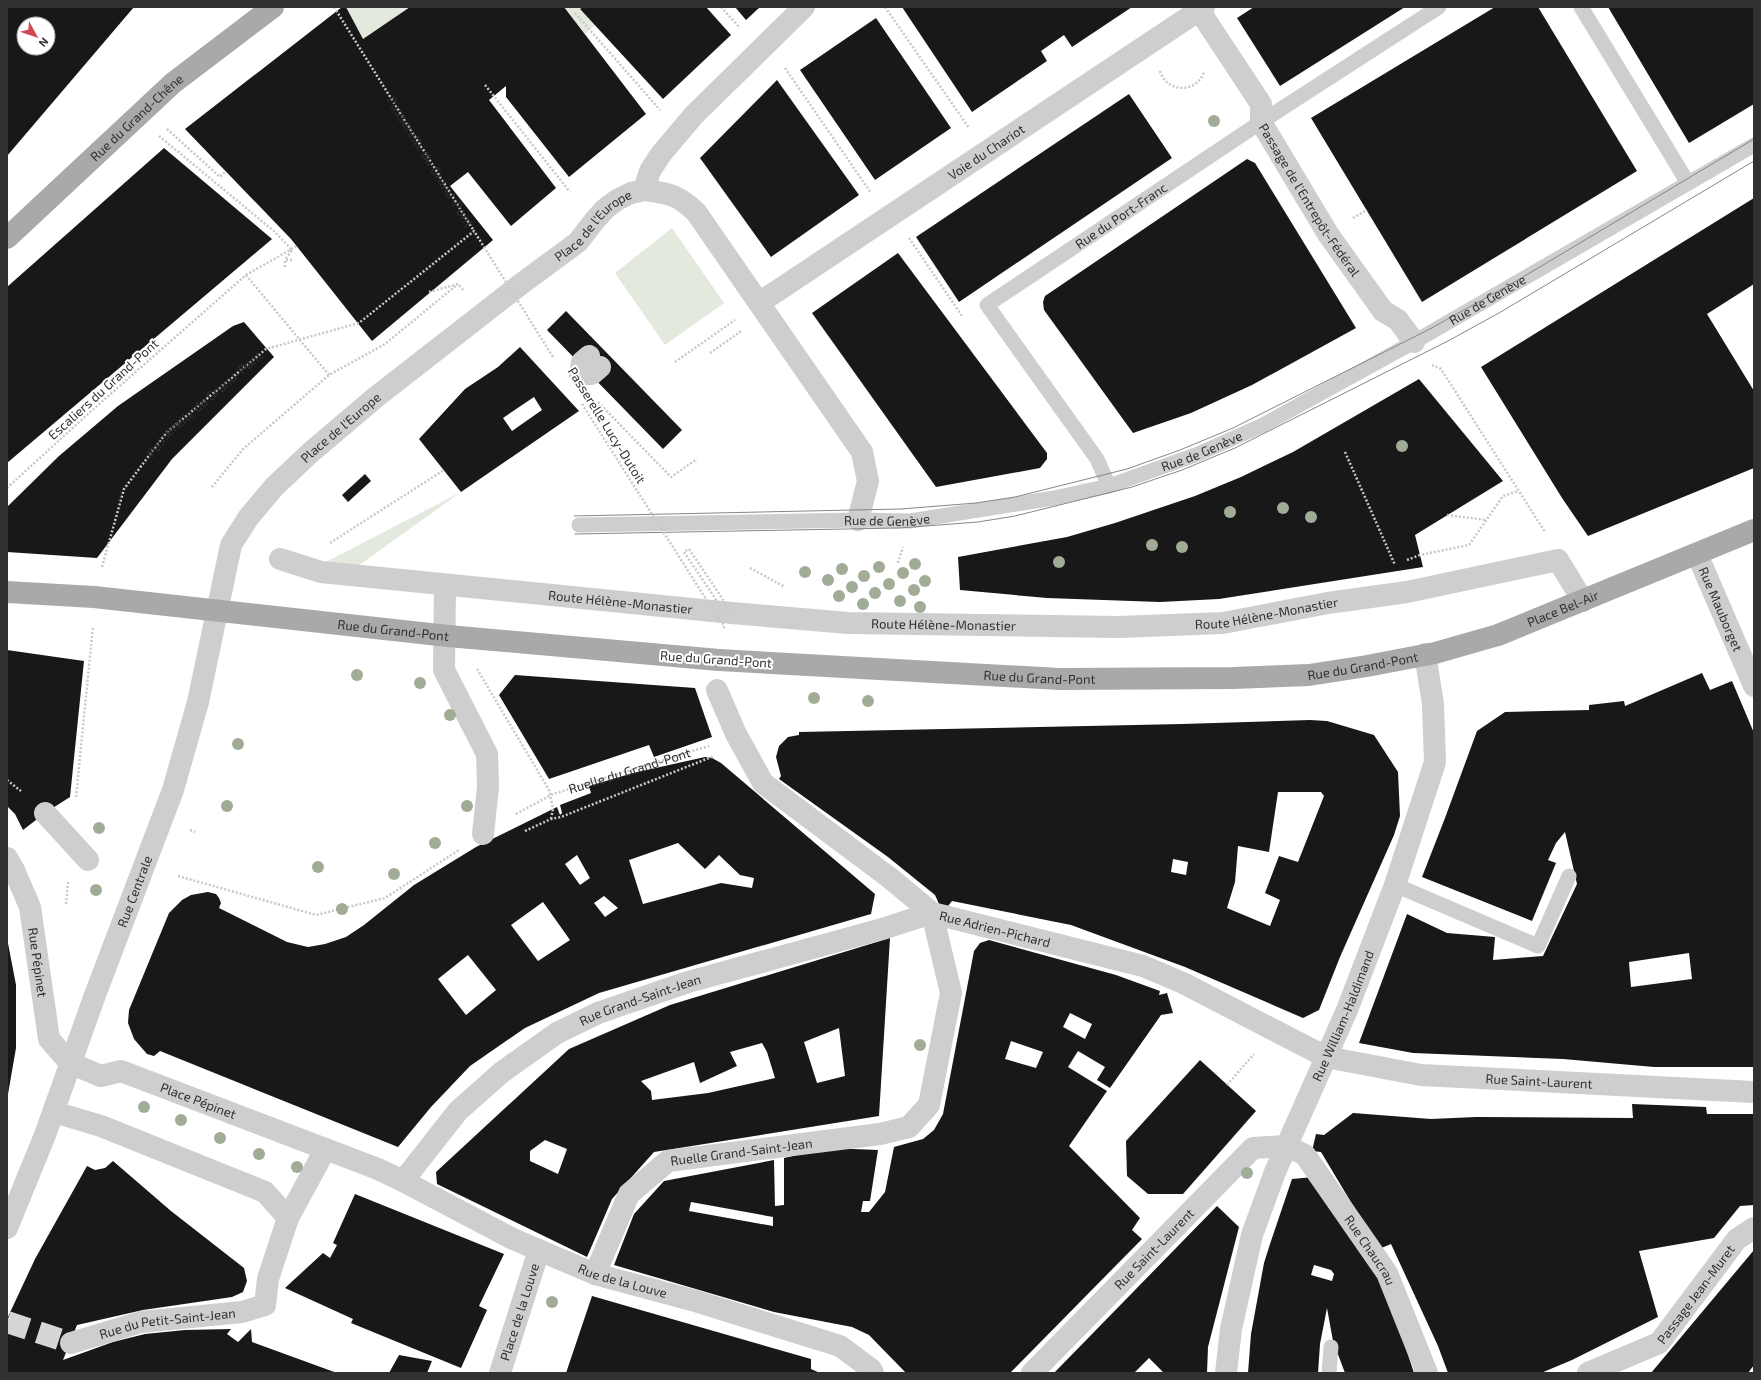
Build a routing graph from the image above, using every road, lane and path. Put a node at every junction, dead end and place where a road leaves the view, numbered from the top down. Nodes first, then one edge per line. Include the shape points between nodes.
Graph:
1 (273, 7) edge
2 (334, 7) edge
3 (721, 7) edge
4 (804, 7) edge
5 (886, 7) edge
6 (1439, 7) edge
7 (1582, 7) edge
8 (1200, 8) edge
9 (575, 12) dead end
10 (743, 32) dead end
11 (785, 68) dead end
12 (1159, 68) dead end
13 (1204, 69) dead end
14 (485, 85) dead end
15 (660, 111) dead end
16 (136, 117) junction
17 (1261, 122) junction
18 (182, 145) dead end
19 (1754, 145) edge
20 (986, 153) junction
21 (224, 172) dead end
22 (1688, 183) junction
23 (644, 190) junction
24 (570, 192) dead end
25 (1367, 210) dead end
26 (890, 216) junction
27 (1358, 216) dead end
28 (474, 231) junction
29 (7, 238) edge
30 (297, 246) dead end
31 (292, 250) junction
32 (285, 260) junction
33 (293, 260) dead end
34 (285, 267) dead end
35 (246, 275) junction
36 (458, 284) dead end
37 (768, 297) dead end
38 (987, 305) junction
39 (739, 318) dead end
40 (734, 321) junction
41 (1414, 342) junction
42 (710, 353) dead end
43 (675, 362) dead end
44 (1428, 363) dead end
45 (328, 374) junction
46 (593, 397) dead end
47 (1345, 452) dead end
48 (698, 459) dead end
49 (444, 470) dead end
50 (1109, 486) junction
51 (212, 487) dead end
52 (7, 488) edge
53 (1518, 491) junction
54 (1447, 516) dead end
55 (858, 520) junction
56 (1486, 520) junction
57 (579, 526) dead end
58 (1754, 530) edge
59 (1546, 533) dead end
60 (231, 545) joint
61 (327, 545) dead end
62 (1697, 554) junction
63 (1420, 555) dead end
64 (280, 558) dead end
65 (750, 568) dead end
66 (445, 585) junction
67 (791, 590) dead end
68 (7, 592) edge
69 (1407, 592) junction
70 (94, 597) junction
71 (1583, 601) junction
72 (725, 620) junction
73 (93, 628) dead end
74 (1425, 654) junction
75 (474, 665) dead end
76 (1754, 686) edge
77 (717, 690) dead end
78 (736, 734) junction
79 (712, 758) dead end
80 (7, 780) edge
81 (21, 791) dead end
82 (76, 797) dead end
83 (524, 809) dead end
84 (45, 813) dead end
85 (551, 819) junction
86 (190, 830) dead end
87 (525, 831) dead end
88 (196, 832) dead end
89 (482, 834) joint
90 (7, 858) edge
91 (88, 860) dead end
92 (178, 876) dead end
93 (1569, 876) dead end
94 (68, 883) dead end
95 (1395, 885) junction
96 (66, 904) dead end
97 (932, 913) junction
98 (1255, 1052) dead end
99 (1326, 1057) junction
100 (70, 1064) junction
101 (1227, 1085) dead end
102 (1754, 1092) edge
103 (54, 1112) junction
104 (1287, 1146) junction
105 (325, 1150) junction
106 (378, 1169) joint
107 (403, 1181) junction
108 (288, 1218) junction
109 (7, 1228) edge
110 (1754, 1228) edge
111 (539, 1250) junction
112 (595, 1274) junction
113 (71, 1343) tunnel mouth
114 (1331, 1348) dead end
115 (500, 1373) edge
116 (873, 1373) edge
117 (1032, 1373) edge
118 (1226, 1373) edge
119 (1329, 1373) edge
120 (1427, 1373) edge
121 (1588, 1373) edge

1 - 16 main road, Rue du Grand-Chêne via 173,83
2 - 28 path, Passerelle du Grand-Pont
3 - 10 path
4 - 23 street via 694,114 650,171
5 - 20 path
6 - 17 lane, Rue du Port-Franc
7 - 22 lane
8 - 17 street, Passage de l'Entrepôt-Fédéral via 1261,104
8 - 20 street, Voie du Chariot
9 - 15 path
11 - 26 path
12 - 13 path via 1164,81 1175,88 1189,88 1199,80
14 - 24 path
16 - 29 main road, Rue du Grand-Chêne
16 - 31 path via 275,232
17 - 38 lane, Rue du Port-Franc
17 - 41 street, Passage de l'Entrepôt-Fédéral via 1328,234 1383,311 1398,320
18 - 21 path via 220,177
19 - 22 lane, Rue de Genève
20 - 26 street, Voie du Chariot
22 - 41 lane, Rue de Genève
23 - 55 street, Place de l'Europe via 675,195 696,212 862,452 868,481
23 - 60 street, Place de l'Europe via 630,193 605,209 578,242 482,313 316,448 274,488 248,518
25 - 27 path
26 - 37 street, Voie du Chariot
26 - 38 path via 965,320
28 - 70 path, Passerelle du Grand-Pont, bridge via 359,323 266,349 166,433 124,490
28 - 72 path, Passerelle Lucy-Dutoit, bridge via 584,370
30 - 31 path
31 - 32 path
31 - 35 path, Escaliers du Grand-Pont
32 - 33 path
32 - 34 path
35 - 45 path
35 - 52 path, Escaliers du Grand-Pont
36 - 45 path via 385,344
38 - 50 lane via 1097,459
39 - 40 path
40 - 42 path via 740,332
40 - 43 path
41 - 50 lane, Rue de Genève via 1263,425 1198,454
44 - 53 path via 1441,370
45 - 51 path via 243,449
46 - 48 path via 671,477
47 - 69 path
49 - 61 path
50 - 55 lane, Rue de Genève via 1054,498 910,521
53 - 56 path via 1503,496
53 - 59 path
54 - 56 path
55 - 57 lane, Rue de Genève
56 - 63 path via 1469,544
58 - 62 main road, Place Bel-Air
60 - 100 street, Rue Centrale via 198,702 173,790
62 - 71 main road, Place Bel-Air
62 - 76 street, Rue Mauborget
64 - 66 street, Route Hélène-Monastier via 321,572
65 - 67 path
66 - 72 street, Route Hélène-Monastier
66 - 89 street via 444,670 487,754 488,787
68 - 70 main road, Rue du Grand-Pont
69 - 71 street, Route Hélène-Monastier via 1558,560
69 - 72 street, Route Hélène-Monastier via 1328,603 1223,623 1118,627
70 - 74 main road, Rue du Grand-Pont, bridge via 448,636 719,660 1059,679 1309,675
71 - 74 main road, Place Bel-Air via 1498,635
72 - 72 path, bridge via 725,613 684,552 689,549
73 - 82 path
74 - 95 street, Rue William-Haldimand via 1433,704 1434,762
75 - 85 path, bridge via 549,790 553,809
77 - 78 street, Rue Adrien-Pichard
78 - 83 path, Ruelle du Grand-Pont via 724,742 553,794
78 - 97 street, Rue Adrien-Pichard via 763,783 890,878
79 - 85 path
80 - 81 path
84 - 91 street
85 - 87 path
86 - 88 path
89 - 92 path via 385,898 316,915
90 - 100 street, Rue Pépinet via 30,907 49,1039
93 - 95 lane via 1538,946
94 - 96 path
95 - 99 street, Rue William-Haldimand
97 - 99 street, Rue Adrien-Pichard via 1142,966 1182,983
97 - 107 street, Rue Grand-Saint-Jean via 688,982 598,1013 557,1033 502,1072 458,1111
97 - 112 street, Ruelle Grand-Saint-Jean via 951,993 929,1105 909,1127 880,1134 668,1161 629,1194
98 - 101 path
99 - 102 street, Rue Saint-Laurent via 1420,1075
99 - 104 street, Rue William-Haldimand
100 - 103 street, Rue Centrale
100 - 105 street, Place Pépinet via 101,1076 121,1071
103 - 108 street via 101,1126 265,1192
103 - 109 street, Rue Centrale
104 - 117 street, Rue Saint-Laurent via 1253,1148
104 - 118 street, Rue William-Haldimand via 1252,1235 1231,1329
104 - 120 street, Rue Chaucrau via 1305,1155 1387,1273
105 - 106 street, Place Pépinet
105 - 108 street
106 - 107 street, Rue de la Louve
107 - 111 street, Rue de la Louve
108 - 113 street, Rue du Petit-Saint-Jean via 268,1279 265,1305 242,1312 141,1322
110 - 121 street, Passage Jean-Muret via 1738,1239 1659,1343
111 - 112 street, Rue de la Louve
111 - 115 street, Place de la Louve
112 - 116 street, Rue de la Louve via 699,1302 840,1346
114 - 119 lane

